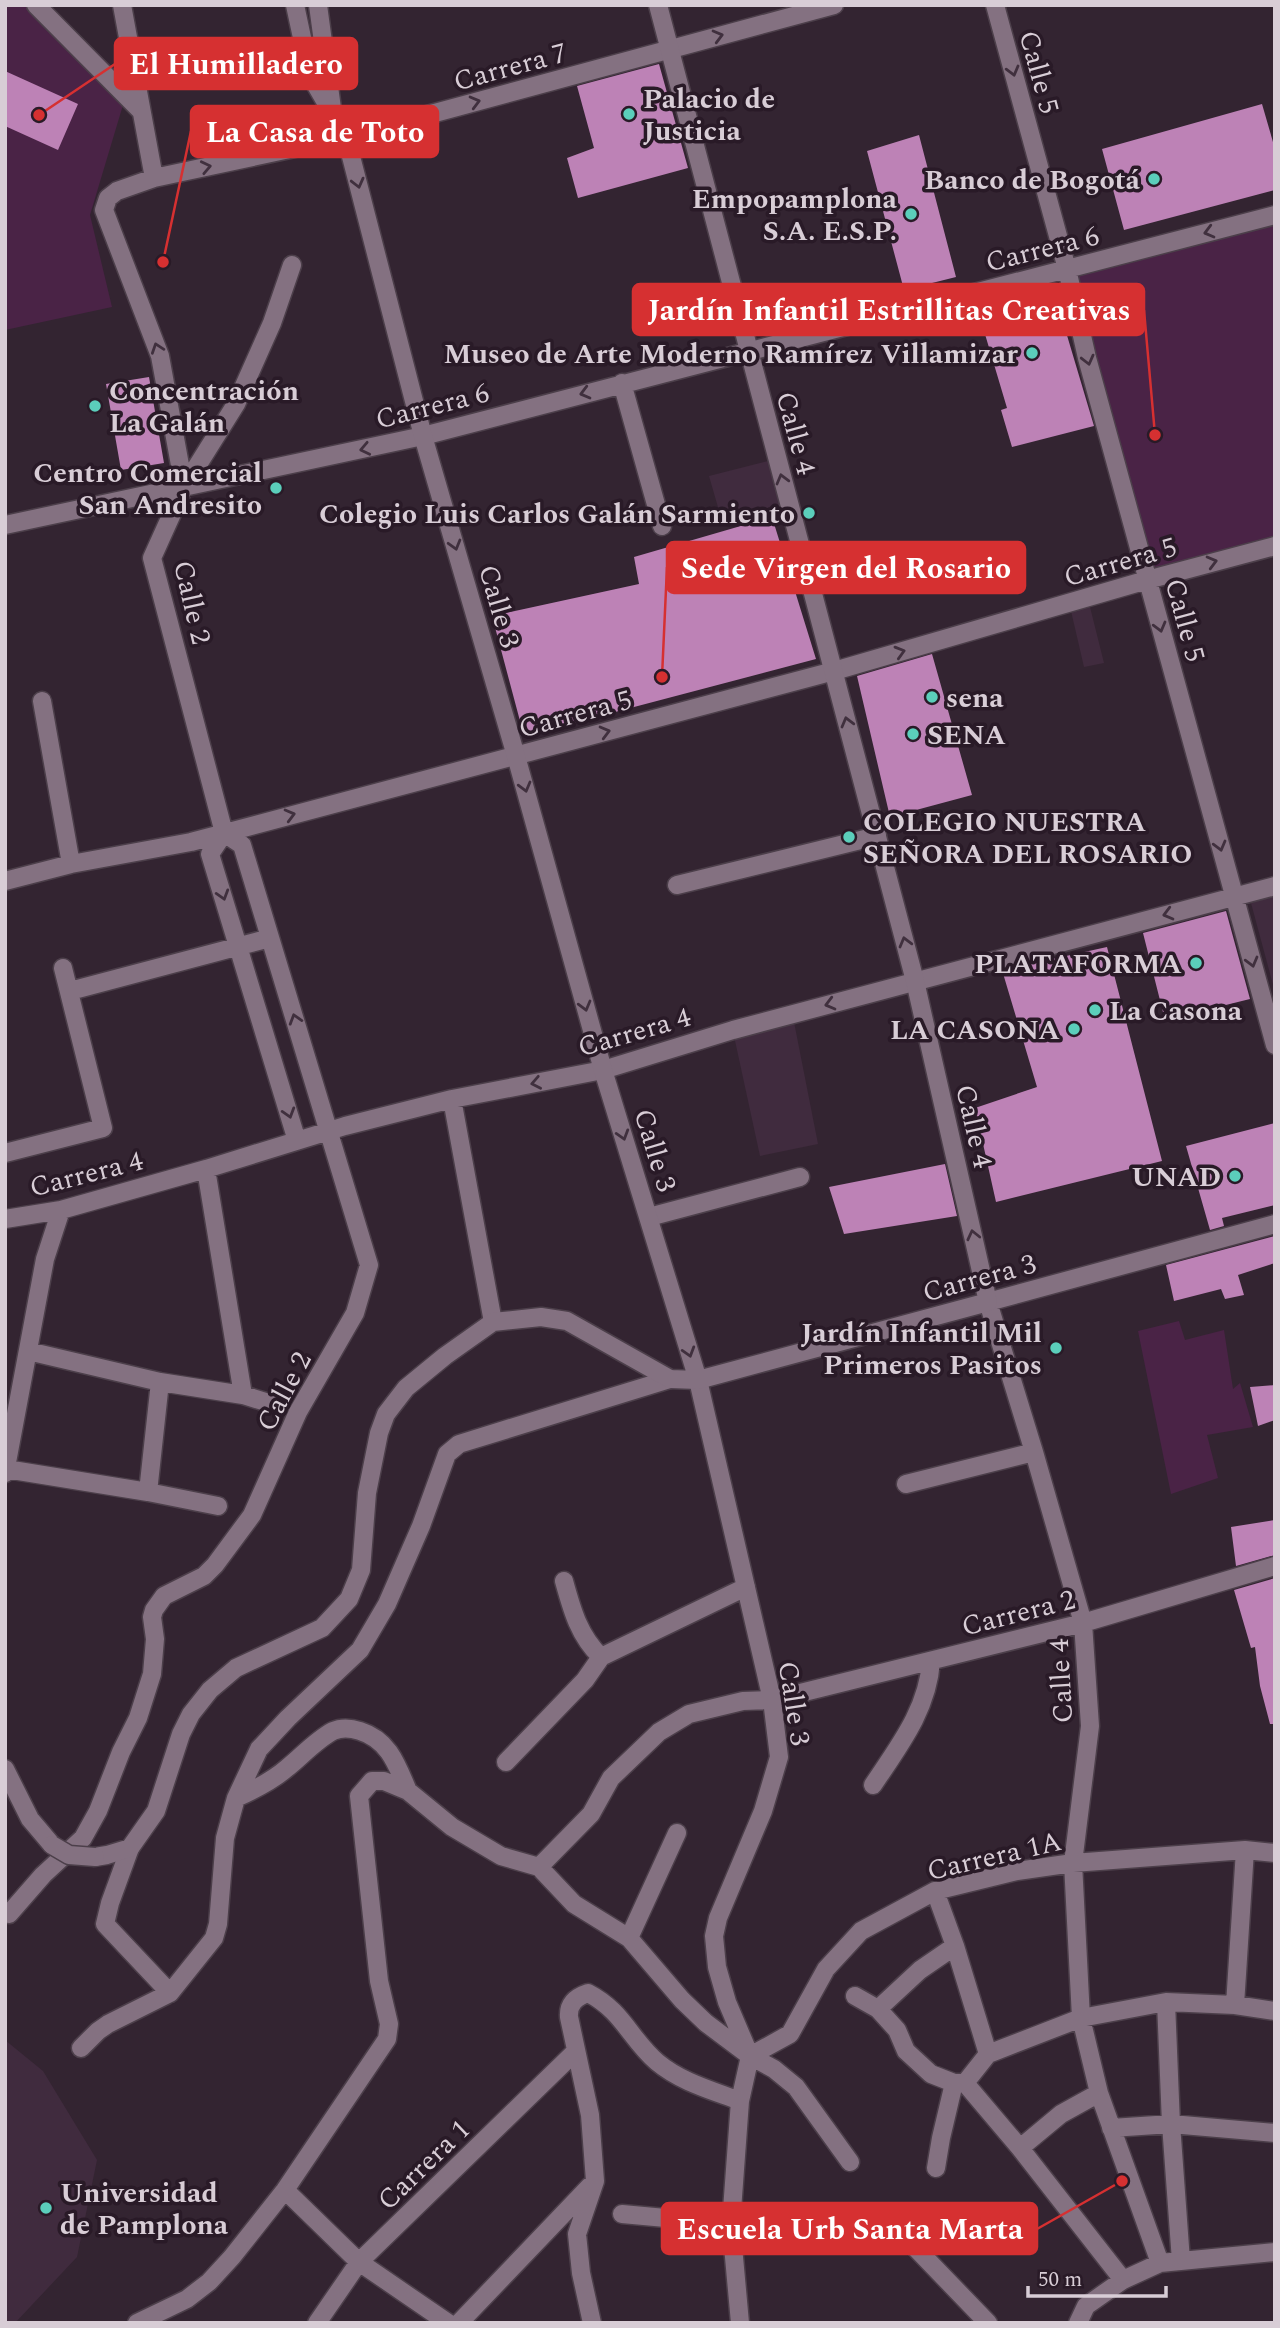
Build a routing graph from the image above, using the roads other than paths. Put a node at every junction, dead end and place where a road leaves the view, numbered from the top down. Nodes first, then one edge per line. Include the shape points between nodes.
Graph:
1 (36, 5) edge
2 (122, 5) edge
3 (295, 5) edge
4 (318, 5) edge
5 (658, 5) edge
6 (834, 5) edge
7 (995, 5) edge
8 (670, 49) junction
9 (141, 111) junction
10 (333, 116) junction
11 (346, 137) junction
12 (154, 178) junction
13 (1275, 215) edge
14 (292, 265) dead end
15 (1068, 269) junction
16 (748, 350) junction
17 (622, 383) junction
18 (423, 436) junction
19 (184, 487) junction
20 (5, 525) edge
21 (662, 526) dead end
22 (1275, 546) edge
23 (1147, 580) junction
24 (834, 671) junction
25 (42, 701) dead end
26 (516, 756) junction
27 (224, 833) junction
28 (877, 836) junction
29 (71, 864) junction
30 (5, 881) edge
31 (677, 885) dead end
32 (1275, 886) edge
33 (1234, 897) junction
34 (270, 938) junction
35 (239, 948) junction
36 (63, 968) dead end
37 (915, 981) junction
38 (70, 991) junction
39 (1275, 1045) edge
40 (603, 1070) junction
41 (452, 1099) junction
42 (330, 1131) junction
43 (297, 1141) junction
44 (5, 1153) edge
45 (206, 1169) junction
46 (800, 1177) dead end
47 (61, 1210) junction
48 (649, 1217) junction
49 (5, 1219) edge
50 (1275, 1224) edge
51 (988, 1302) junction
52 (493, 1322) junction
53 (28, 1351) junction
54 (670, 1379) junction
55 (698, 1380) junction
56 (160, 1382) junction
57 (243, 1395) junction
58 (269, 1403) dead end
59 (1034, 1452) junction
60 (6, 1471) edge
61 (906, 1484) dead end
62 (148, 1492) junction
63 (218, 1506) dead end
64 (1275, 1566) edge
65 (564, 1581) dead end
66 (746, 1587) junction
67 (1083, 1623) junction
68 (601, 1657) junction
69 (931, 1661) junction
70 (772, 1700) junction
71 (506, 1762) dead end
72 (5, 1769) edge
73 (873, 1786) dead end
74 (408, 1791) junction
75 (236, 1798) junction
76 (677, 1833) dead end
77 (130, 1848) junction
78 (1245, 1850) junction
79 (1275, 1853) edge
80 (1073, 1863) junction
81 (539, 1867) junction
82 (935, 1891) junction
83 (9, 1914) dead end
84 (629, 1938) junction
85 (955, 1945) junction
86 (170, 1993) junction
87 (855, 1996) dead end
88 (1166, 2002) junction
89 (1235, 2005) junction
90 (878, 2009) junction
91 (1275, 2011) edge
92 (1081, 2018) junction
93 (81, 2048) dead end
94 (576, 2051) junction
95 (988, 2054) junction
96 (750, 2056) junction
97 (959, 2083) junction
98 (1099, 2093) junction
99 (740, 2102) junction
100 (1171, 2124) junction
101 (1111, 2128) junction
102 (1275, 2133) edge
103 (1020, 2148) junction
104 (850, 2162) dead end
105 (936, 2168) dead end
106 (595, 2181) junction
107 (285, 2190) junction
108 (622, 2214) dead end
109 (731, 2224) junction
110 (908, 2240) dead end
111 (1275, 2252) edge
112 (1181, 2261) junction
113 (359, 2262) junction
114 (1160, 2263) junction
115 (1123, 2280) junction
116 (1087, 2314) edge
117 (986, 2322) edge
118 (136, 2323) edge
119 (317, 2323) edge
120 (448, 2323) edge
121 (459, 2323) edge
122 (592, 2323) edge
123 (740, 2323) edge
124 (1078, 2323) edge

1 - 9 street
2 - 9 street
3 - 10 street, Calle 3 via 310,75
4 - 10 street
5 - 8 street, Calle 4
8 -> 6 street, Carrera 7
7 -> 15 street, Calle 5
11 -> 8 street, Carrera 7
8 - 16 street, Calle 4
9 - 12 street
10 - 11 street, Calle 3
12 -> 11 street, Carrera 7
11 -> 18 street, Calle 3
19 -> 12 street, Carrera 7 via 160,356 104,210 117,191
13 -> 15 street, Carrera 6
14 - 19 street, Calle 2 via 236,404
15 - 16 street, Carrera 6
15 -> 23 street, Calle 5
16 - 17 street, Carrera 6
24 -> 16 street, Calle 4
17 -> 18 street, Carrera 6
17 - 21 street
18 -> 19 street, Carrera 6
18 -> 26 street, Calle 3
19 - 20 street, Carrera 6
19 - 27 street, Calle 2 via 152,558
23 -> 22 street, Carrera 5
24 -> 23 street, Carrera 5
23 -> 33 street, Calle 5
26 -> 24 street, Carrera 5
28 -> 24 street, Calle 4
25 - 29 street
27 -> 26 street, Carrera 5
26 -> 40 street, Calle 3
27 - 29 street, Carrera 5
27 - 34 street, Calle 2 via 242,845
27 -> 35 street via 210,854
28 - 31 street
37 -> 28 street, Calle 4
29 - 30 street, Carrera 5
32 - 33 street, Carrera 4
33 -> 37 street, Carrera 4
33 -> 39 street, Calle 5
34 - 35 street
42 -> 34 street, Calle 2
35 - 38 street
35 -> 43 street
36 - 38 street
37 -> 40 street, Carrera 4
51 -> 37 street, Calle 4
38 - 44 street via 103,1128
40 -> 41 street, Carrera 4
40 -> 48 street, Calle 3
41 - 42 street, Carrera 4
41 - 52 street
42 - 43 street, Carrera 4
42 - 83 street, Calle 2 via 369,1265 355,1313 298,1412 252,1515 204,1576 164,1596 154,1610 152,1674 138,1718 83,1838
43 - 45 street, Carrera 4
45 - 47 street, Carrera 4
45 - 57 street
46 - 48 street
47 - 49 street, Carrera 4
47 - 53 street via 45,1259
48 -> 55 street, Calle 3
50 - 51 street, Carrera 3
51 - 55 street, Carrera 3
51 - 59 street, Calle 4
52 - 54 street via 541,1317 567,1321
52 - 77 street via 406,1388 386,1414 367,1493 361,1570 349,1600 323,1628 236,1668 210,1690 181,1734 156,1811
53 - 56 street
53 - 60 street
54 - 55 street, Carrera 3
54 - 75 street via 459,1444 447,1454 421,1526 374,1629 349,1662 259,1749
55 - 66 street, Calle 3
56 - 57 street
56 - 62 street
57 - 58 street
59 - 61 street
59 - 67 street, Calle 4
60 - 62 street
62 - 63 street
64 - 67 street, Carrera 2
65 - 68 street via 584,1638
66 - 68 street
66 - 70 street, Calle 3
67 - 69 street, Carrera 2
67 - 80 street, Calle 4 via 1090,1726
68 - 71 street via 585,1681
69 - 70 street, Carrera 2
69 - 73 street via 930,1681 916,1720
70 - 81 street, Carrera 2 via 743,1701 689,1714 659,1732 611,1778 591,1814
70 - 96 street, Calle 3 via 779,1758 714,1936 717,1967
72 - 77 street, bridge via 30,1819 52,1845 69,1855 95,1857
74 - 75 street via 382,1742 346,1728 335,1730 286,1769
74 - 81 street via 475,1842
74 - 107 street via 378,1780 359,1796 379,1981 389,2024 387,2039
75 - 86 street via 225,1838 214,1938
76 - 84 street
77 - 86 street via 105,1924
78 - 79 street, Carrera 1A
78 - 80 street, Carrera 1A
78 - 89 street
80 - 82 street, Carrera 1A
80 - 92 street, Calle 4
81 - 84 street via 574,1904
82 - 85 street
82 - 96 street, Carrera 1A via 861,1931 826,1969 790,2034
84 - 96 street via 682,2000
85 - 90 street
85 - 95 street
86 - 93 street via 108,2024
87 - 90 street
88 - 89 street
88 - 92 street
88 - 100 street
89 - 91 street
90 - 97 street via 897,2030 906,2051 931,2074
92 - 95 street
92 - 98 street, Calle 4
94 - 99 street via 569,2010 573,2001 588,1993 611,2008 645,2050 677,2077
94 - 106 street via 590,2115
94 - 113 street, Carrera 1
95 - 97 street
96 - 99 street
96 - 104 street via 796,2087
97 - 103 street
97 - 105 street
98 - 101 street, Calle 4
98 - 103 street via 1061,2114
99 - 109 street
100 - 101 street
100 - 102 street
100 - 112 street
101 - 114 street, Calle 4
103 - 115 street
106 - 121 street
106 - 122 street via 577,2234
107 - 113 street
107 - 118 street via 209,2282 187,2300
108 - 109 street
109 - 123 street
110 - 117 street
111 - 112 street
112 - 114 street
113 - 119 street, Carrera 1
113 - 120 street
114 - 115 street
115 - 116 street
116 - 124 street

